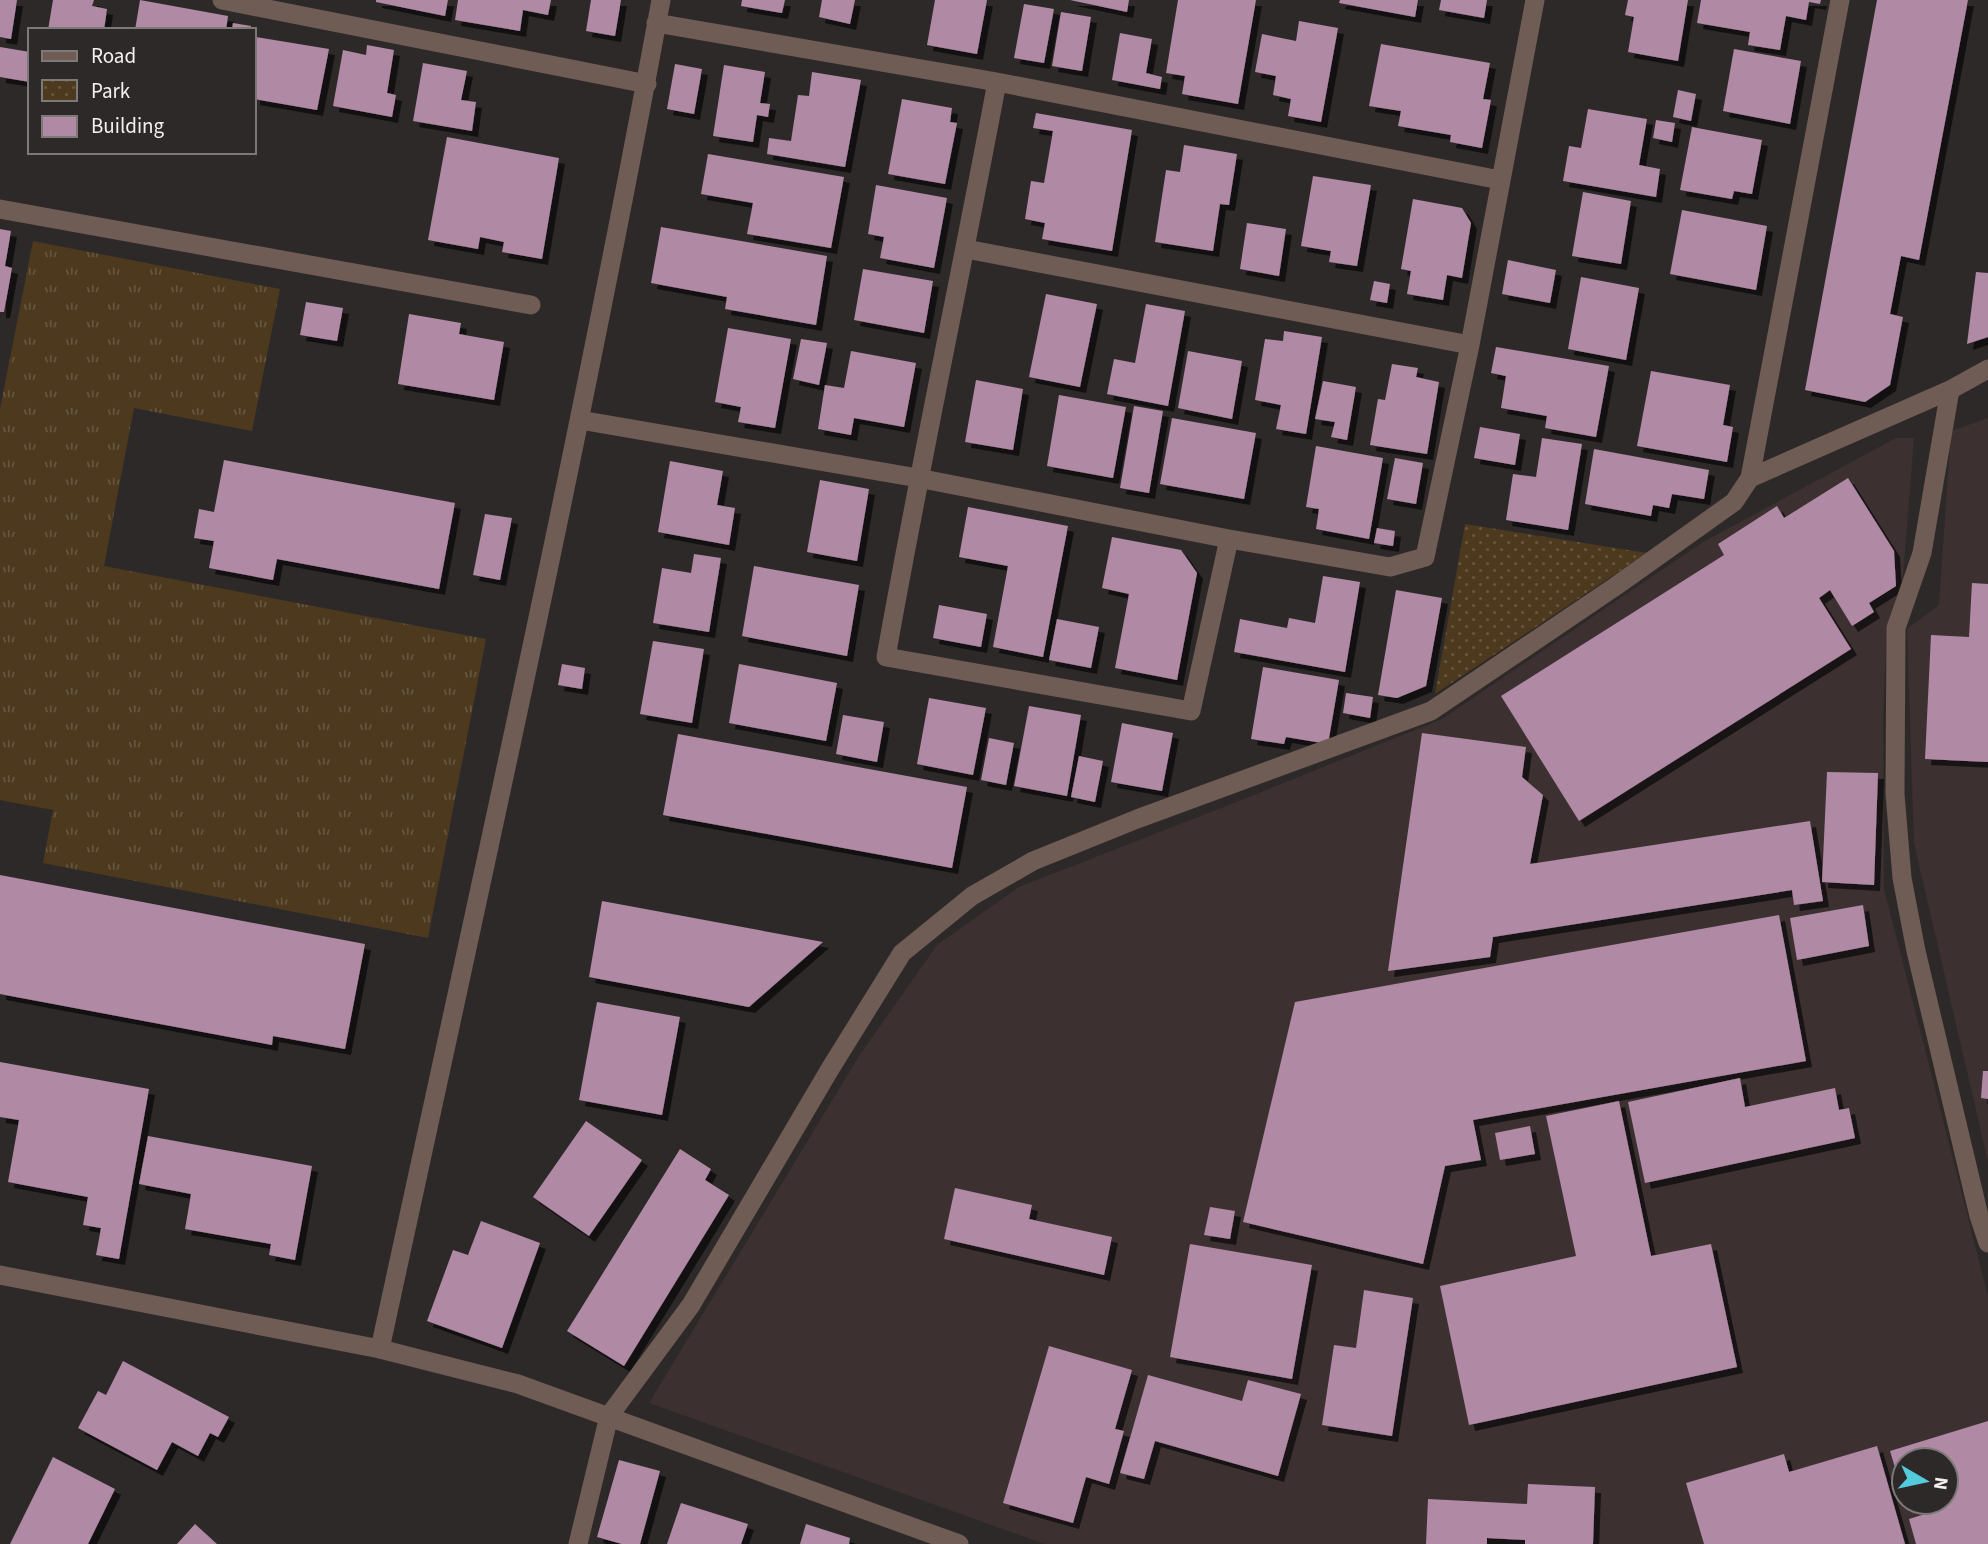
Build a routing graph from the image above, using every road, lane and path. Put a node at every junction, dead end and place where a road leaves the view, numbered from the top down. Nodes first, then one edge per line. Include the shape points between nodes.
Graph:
1 (222, 0) edge
2 (661, 0) edge
3 (1535, 0) edge
4 (1840, 0) edge
5 (656, 23) junction
6 (997, 82) junction
7 (647, 84) junction
8 (1500, 180) junction
9 (0, 209) edge
10 (966, 249) junction
11 (531, 305) dead end
12 (1470, 345) junction
13 (1988, 369) edge
14 (1950, 390) junction
15 (580, 420) junction
16 (918, 478) junction
17 (1751, 478) junction
18 (1229, 539) junction
19 (1988, 1243) edge
20 (0, 1275) edge
21 (380, 1349) junction
22 (609, 1416) junction
23 (578, 1544) edge
24 (959, 1544) edge

1 - 7 street
2 - 5 street
3 - 8 street
4 - 17 street
5 - 6 street
5 - 7 street
6 - 8 street
6 - 10 street
7 - 15 street
8 - 12 street
9 - 11 street
10 - 12 street
10 - 16 street
12 - 18 street via 1425,557 1390,567
13 - 14 street
14 - 17 street
14 - 19 street via 1922,553 1896,628 1895,794 1902,878 1916,951
15 - 16 street
15 - 21 street
16 - 18 street
16 - 18 street via 886,657 1191,711
17 - 22 street via 1734,502 1431,711 1034,860 972,897 922,937 902,954 691,1305
20 - 21 street
21 - 22 street via 518,1384
22 - 23 street
22 - 24 street

